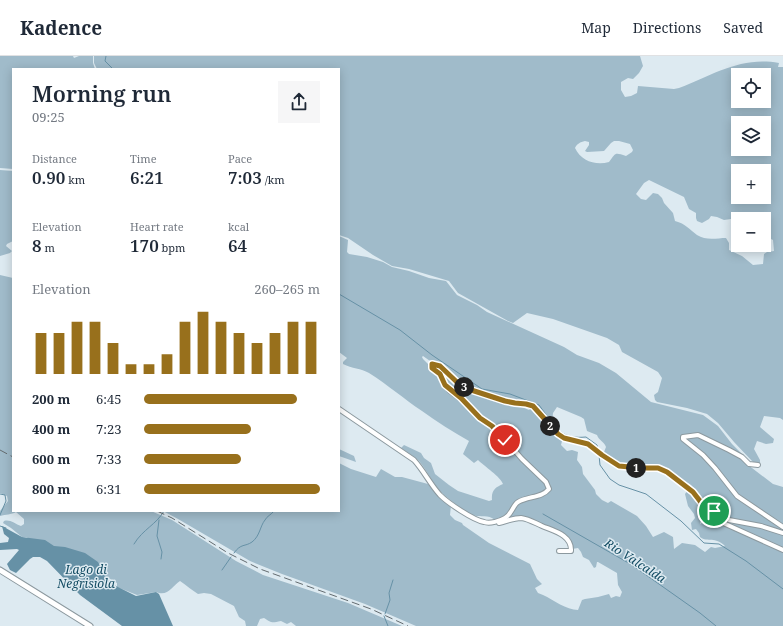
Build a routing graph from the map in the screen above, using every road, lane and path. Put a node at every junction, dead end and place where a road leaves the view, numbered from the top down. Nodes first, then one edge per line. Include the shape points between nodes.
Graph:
1 (340, 410) edge
2 (758, 465) dead end
3 (710, 514) junction
4 (496, 521) junction
5 (783, 527) edge
6 (783, 533) edge
7 (783, 550) edge
8 (559, 551) dead end
9 (0, 570) edge
10 (90, 626) edge

1 - 4 street via 414,460 440,495 450,504 484,522
2 - 5 street via 749,464 729,450 698,435 683,438 703,455 737,496
3 - 4 street via 693,492 667,472 658,468 619,466 588,444 558,434 533,406 505,401 462,387 440,366 432,364 432,368 440,374 445,385 492,426 548,484 549,489 546,493 518,502 509,516
3 - 6 street via 712,510 729,520
3 - 7 street via 721,522
4 - 8 street via 498,523 523,518 557,532 572,545 571,551
9 - 10 main road

